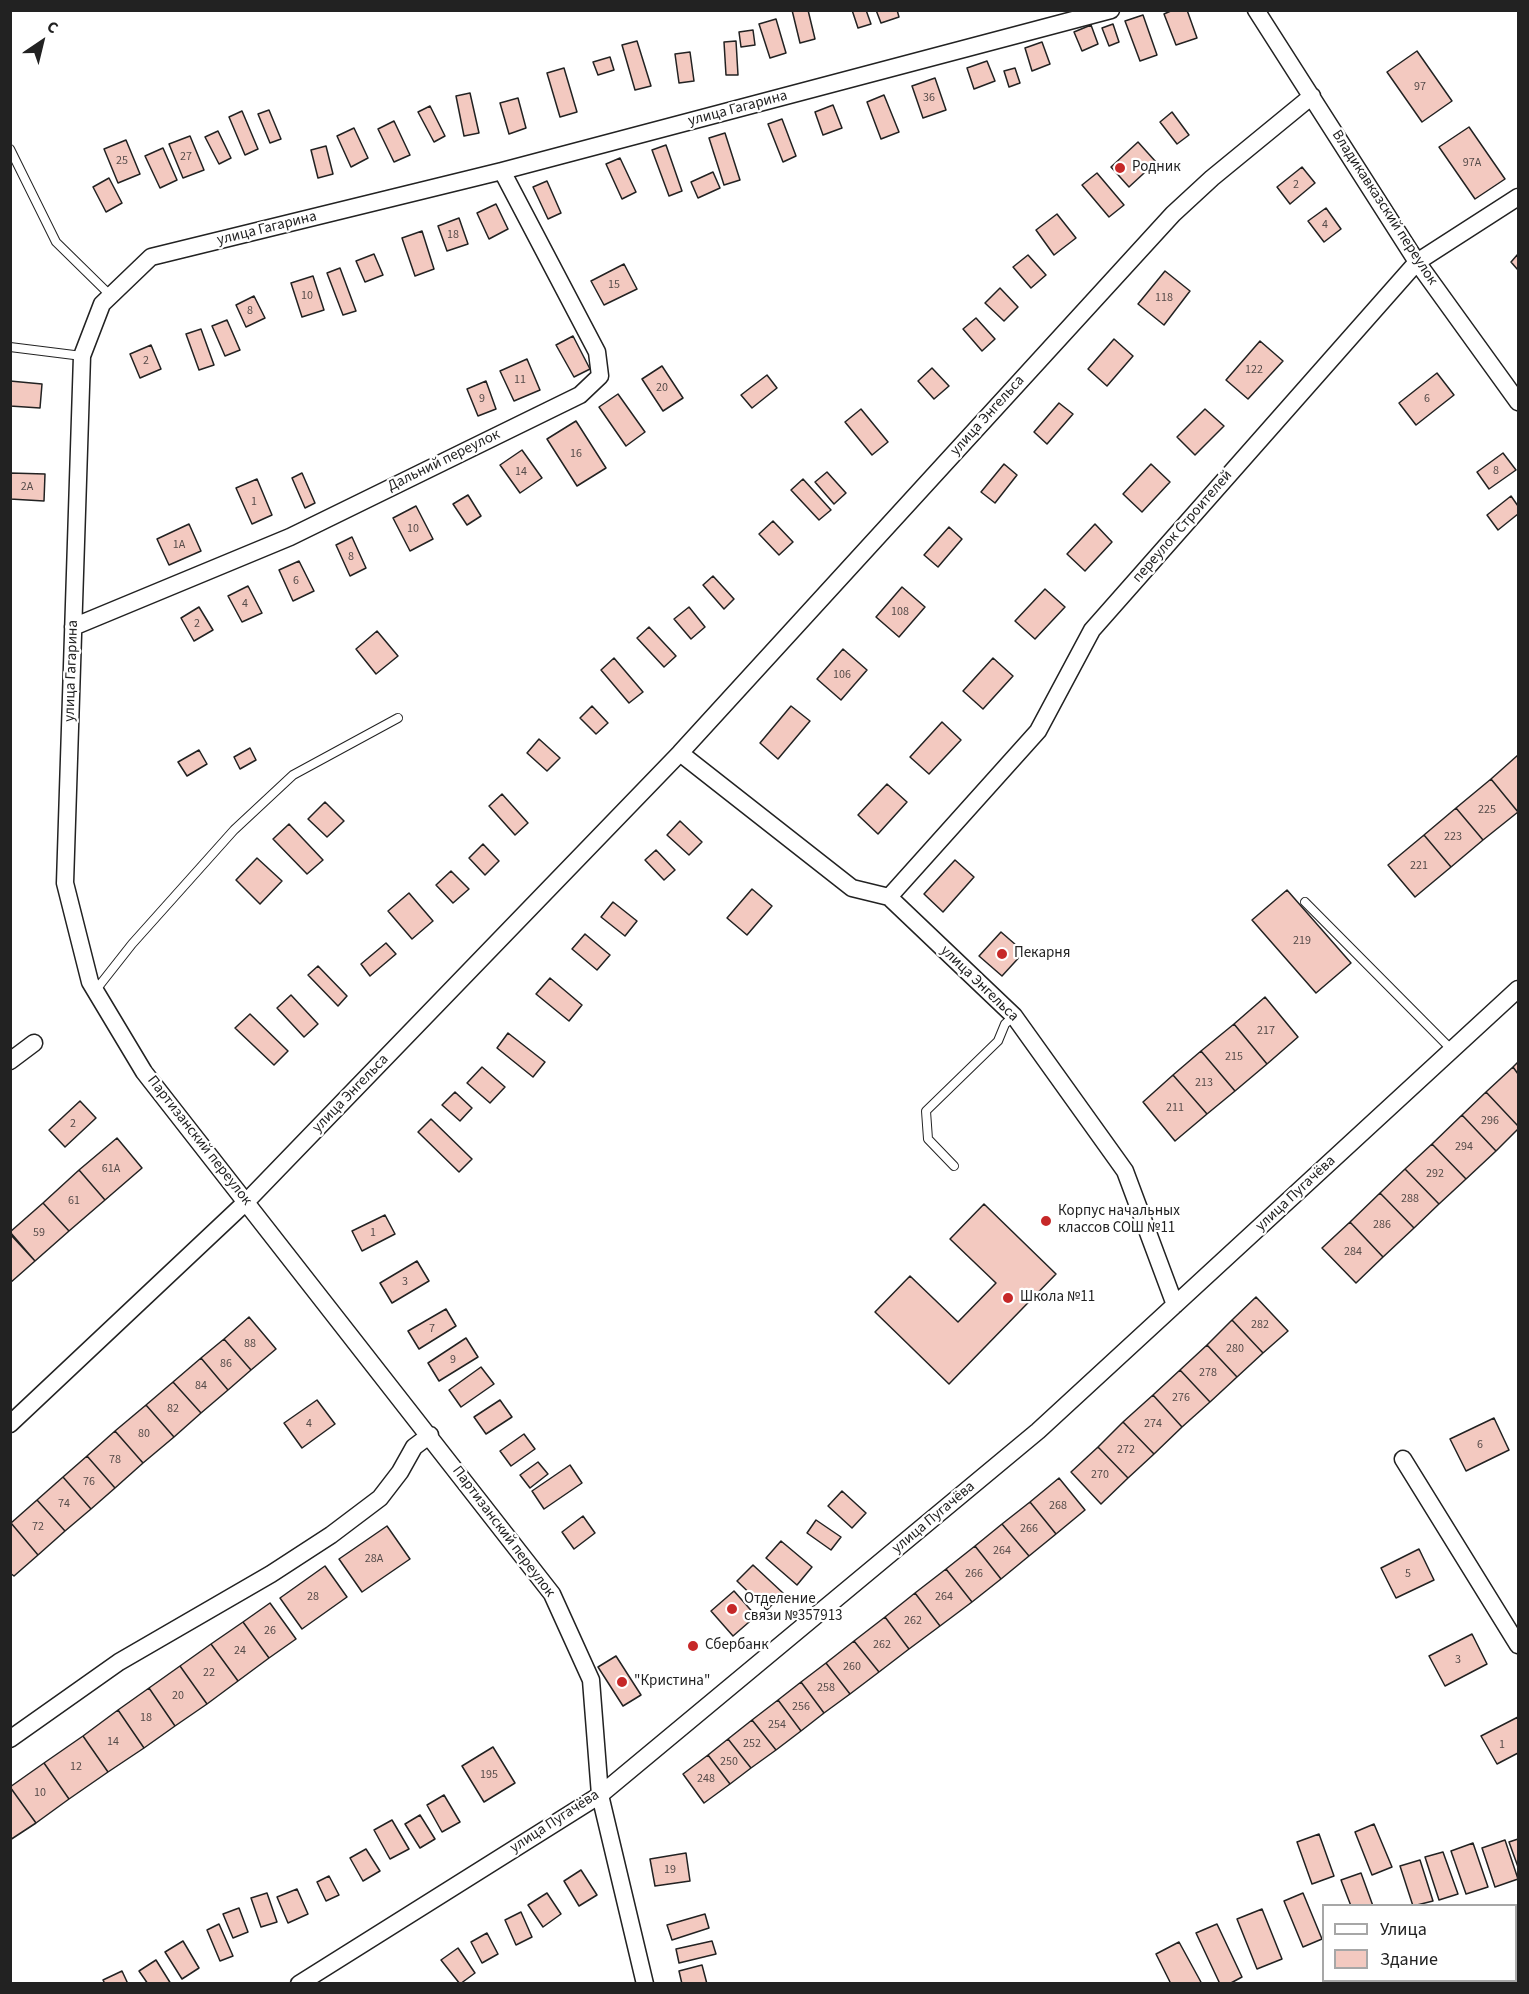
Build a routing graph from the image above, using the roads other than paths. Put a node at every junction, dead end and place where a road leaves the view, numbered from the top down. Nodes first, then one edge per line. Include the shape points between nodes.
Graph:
1 (1111, 10) edge
2 (1256, 10) edge
3 (1312, 96) junction
4 (10, 149) edge
5 (502, 171) junction
6 (1518, 197) edge
7 (1417, 262) junction
8 (111, 296) junction
9 (10, 347) edge
10 (82, 356) junction
11 (1518, 402) edge
12 (73, 627) junction
13 (398, 718) dead end
14 (680, 753) junction
15 (889, 897) junction
16 (1305, 902) dead end
17 (93, 986) junction
18 (1518, 988) edge
19 (1014, 1016) junction
20 (34, 1043) dead end
21 (1452, 1050) junction
22 (10, 1061) edge
23 (954, 1166) dead end
24 (247, 1201) junction
25 (1175, 1305) junction
26 (10, 1424) edge
27 (430, 1435) junction
28 (1403, 1459) dead end
29 (1518, 1645) edge
30 (10, 1739) edge
31 (600, 1795) junction
32 (299, 1983) edge
33 (645, 1983) edge

1 - 5 street, улица Гагарина
2 - 3 street, Владикавказский переулок
3 - 7 street, Владикавказский переулок
3 - 14 street, улица Энгельса via 1173,214
4 - 8 lane via 56,242
5 - 8 street, улица Гагарина via 152,257
5 - 12 street, Дальний переулок via 597,352 600,376 580,395 290,537
6 - 7 street, переулок Строителей
7 - 11 street, Владикавказский переулок
7 - 15 street, переулок Строителей via 1092,630 1038,731
8 - 10 street, улица Гагарина via 102,304
9 - 10 lane
10 - 12 street, улица Гагарина
12 - 17 street, улица Гагарина via 65,883
13 - 17 lane via 293,775 234,830
14 - 15 street, улица Энгельса via 852,888
14 - 24 street, улица Энгельса
15 - 19 street, улица Энгельса
16 - 21 lane
17 - 24 street, Партизанский переулок via 144,1072
18 - 21 street, улица Пугачёва
19 - 23 lane via 1005,1024 998,1041 926,1111 928,1139
19 - 25 street, улица Энгельса via 1125,1171
20 - 22 street
21 - 25 street, улица Пугачёва via 1261,1219
24 - 26 street, улица Энгельса
24 - 27 street, Партизанский переулок
25 - 31 street, улица Пугачёва via 1038,1431
27 - 30 street via 414,1447 380,1498 331,1535 119,1662
27 - 31 street, Партизанский переулок via 552,1594 591,1680
28 - 29 street
31 - 32 street, улица Пугачёва
31 - 33 street, Партизанский переулок

